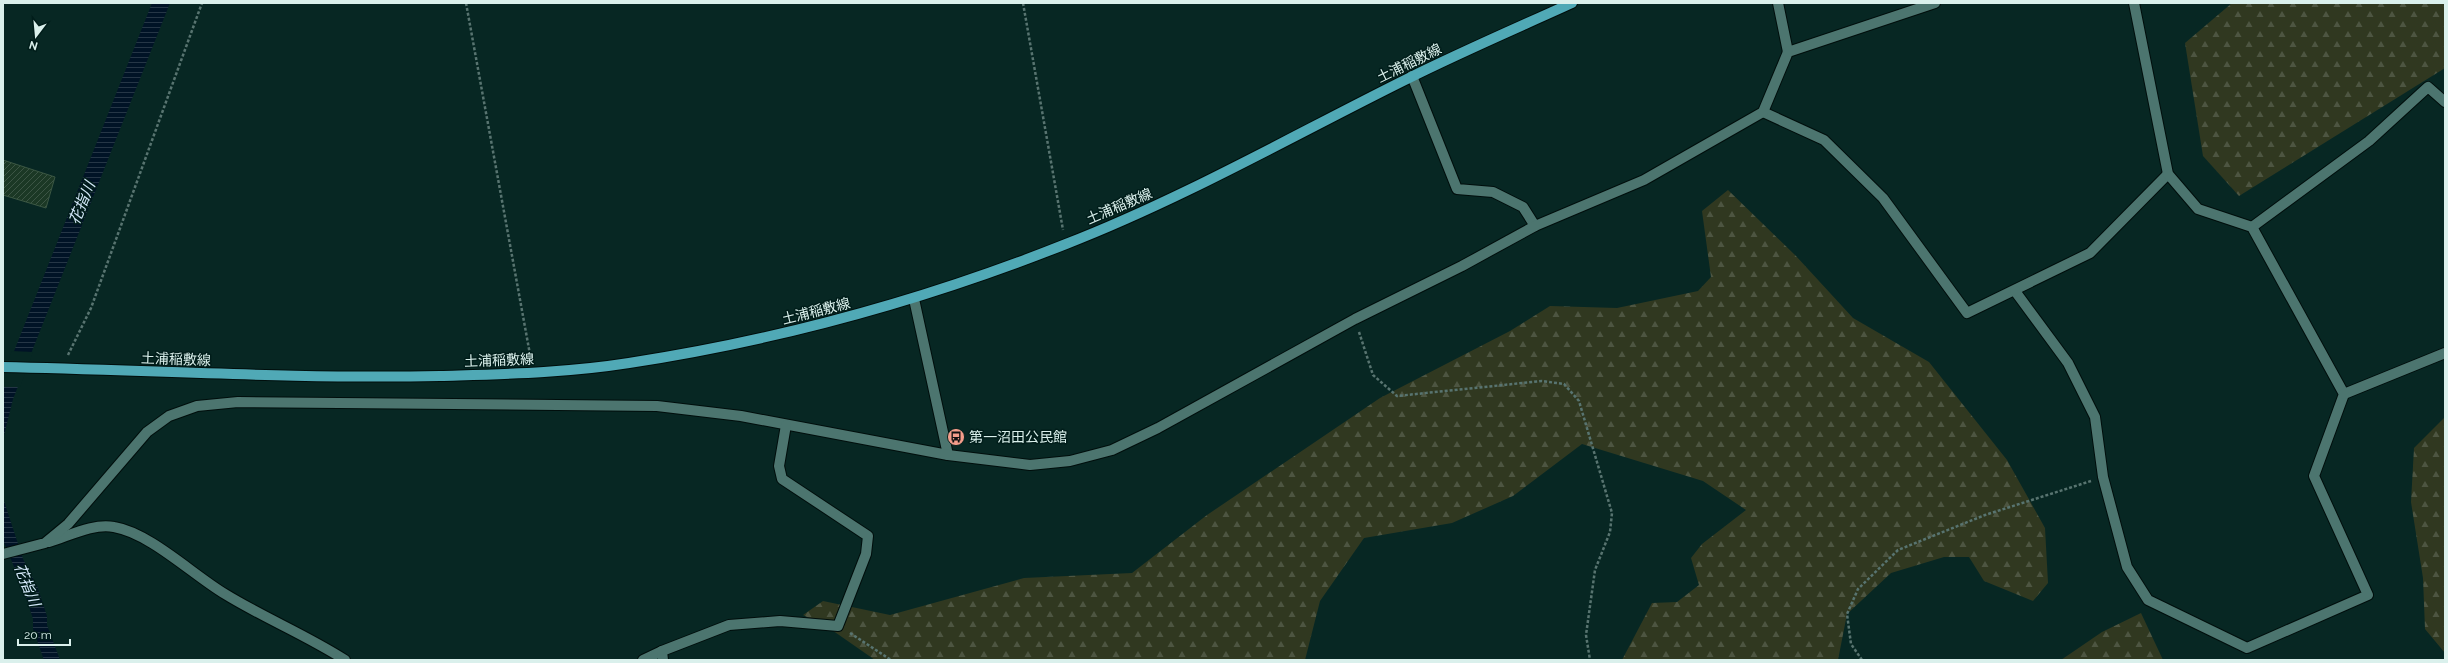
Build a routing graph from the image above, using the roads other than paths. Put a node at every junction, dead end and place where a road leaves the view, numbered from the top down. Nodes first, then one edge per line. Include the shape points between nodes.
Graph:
1 (1572, 3) edge
2 (1778, 3) edge
3 (1935, 3) edge
4 (2134, 3) edge
5 (1788, 52) junction
6 (1412, 76) junction
7 (2445, 102) edge
8 (1763, 112) junction
9 (2168, 174) junction
10 (1536, 226) junction
11 (2252, 227) junction
12 (2015, 291) junction
13 (914, 299) junction
14 (2445, 353) edge
15 (3, 367) edge
16 (2344, 394) junction
17 (786, 425) junction
18 (948, 455) junction
19 (45, 543) junction
20 (3, 554) edge
21 (663, 656) edge
22 (345, 660) edge
23 (643, 660) edge

1 - 6 main road, 土浦稲敷線
2 - 5 street
3 - 5 street
4 - 9 street
5 - 8 street
6 - 10 street via 1458,188 1493,192 1523,207
6 - 13 main road, 土浦稲敷線 via 1168,200 1066,244
7 - 11 street via 2428,88 2369,141
8 - 10 street via 1644,180
8 - 12 street via 1824,140 1883,198 1967,313
9 - 11 street via 2198,209
9 - 12 street via 2090,253
10 - 18 street via 1462,266 1355,318 1158,428 1112,450 1070,461 1030,465
11 - 16 street
12 - 16 street via 2068,363 2095,417 2103,477 2127,567 2148,600 2247,648 2368,595 2314,476
13 - 15 main road, 土浦稲敷線 via 801,331 628,363 533,373 390,377 280,376
13 - 18 street
14 - 16 street
17 - 18 street
17 - 19 street via 657,406 286,401 197,406 169,416 147,432 68,524
17 - 21 street via 778,466 782,479 868,536 866,554 838,626 780,621 729,625
19 - 20 street
19 - 22 street via 101,526 115,527 144,539 225,594
21 - 23 street

